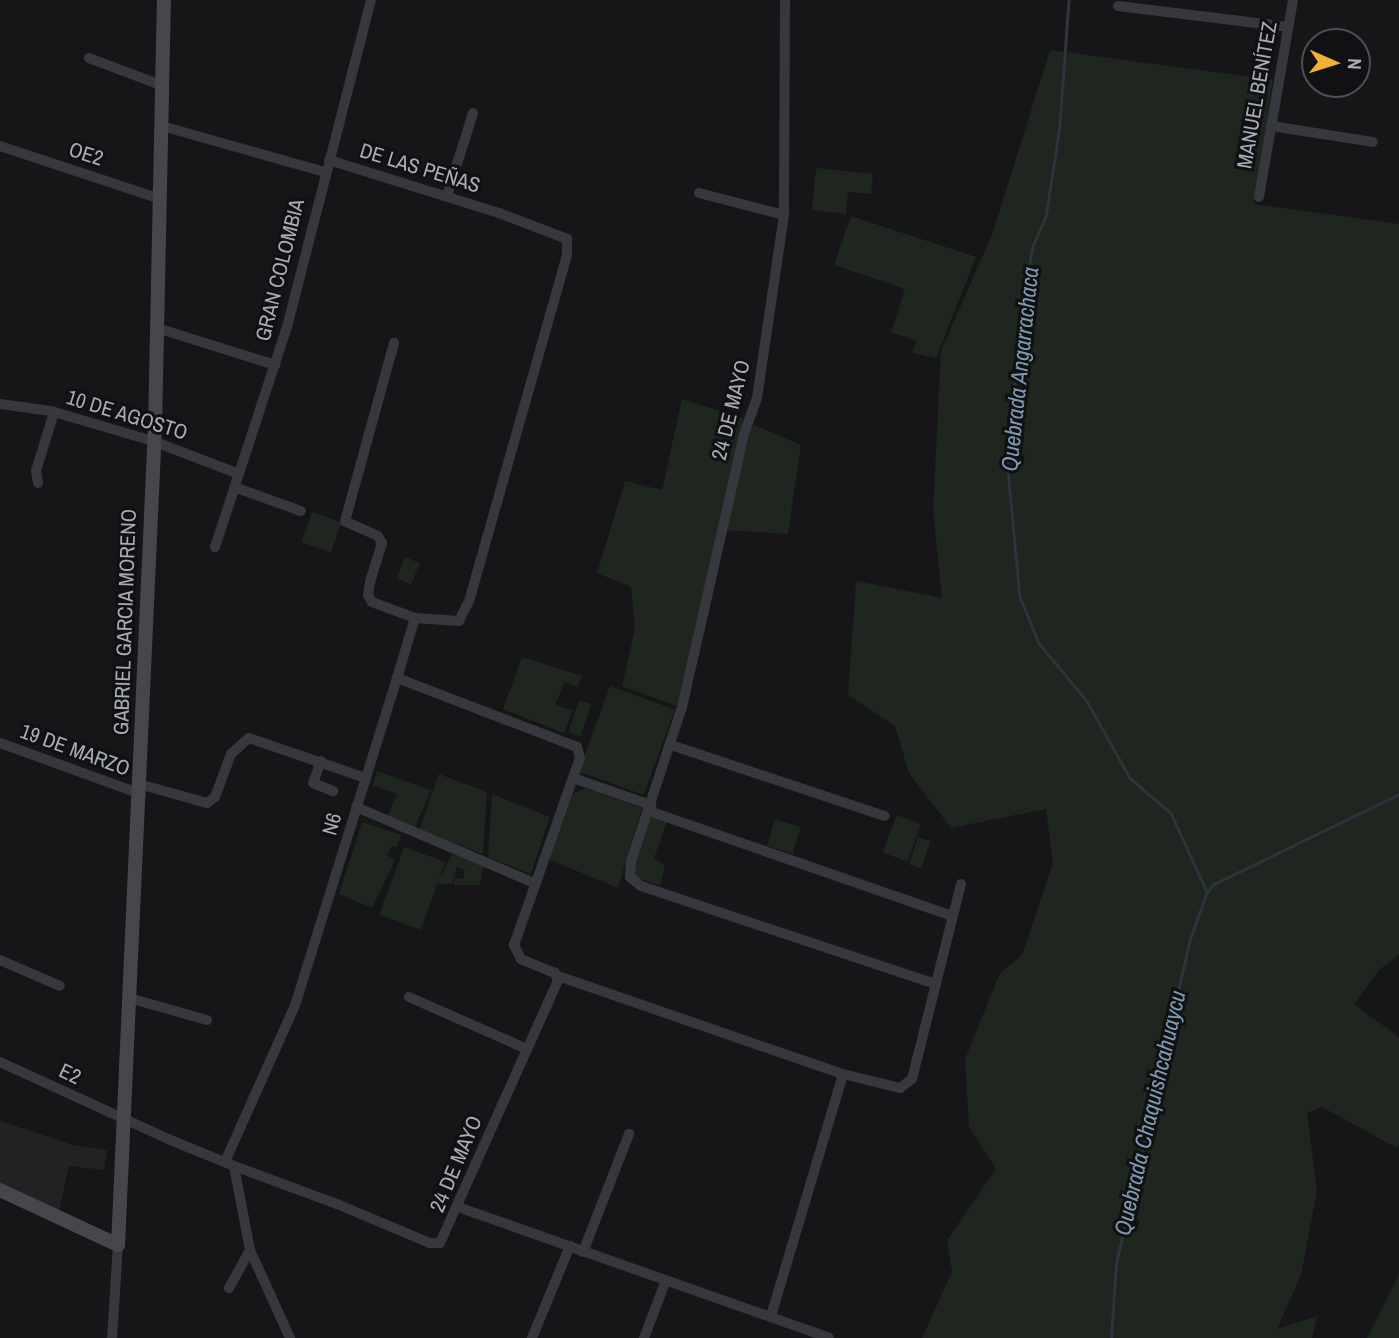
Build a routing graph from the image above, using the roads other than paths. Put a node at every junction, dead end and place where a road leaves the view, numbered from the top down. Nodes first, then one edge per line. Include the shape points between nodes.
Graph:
1 (164, 0) edge
2 (371, 0) edge
3 (785, 0) edge
4 (1293, 0) edge
5 (1118, 6) dead end
6 (1288, 27) junction
7 (89, 58) dead end
8 (163, 86) junction
9 (473, 113) dead end
10 (162, 126) junction
11 (1271, 126) junction
12 (1373, 142) dead end
13 (0, 146) edge
14 (329, 160) junction
15 (325, 172) junction
16 (699, 193) dead end
17 (447, 196) junction
18 (1259, 197) dead end
19 (160, 198) junction
20 (784, 215) junction
21 (157, 328) junction
22 (394, 343) dead end
23 (275, 365) junction
24 (0, 404) edge
25 (54, 412) junction
26 (153, 441) junction
27 (239, 474) junction
28 (38, 484) dead end
29 (234, 488) junction
30 (301, 512) dead end
31 (215, 547) dead end
32 (415, 618) junction
33 (397, 678) junction
34 (0, 743) edge
35 (671, 745) junction
36 (320, 761) junction
37 (366, 778) junction
38 (573, 778) junction
39 (138, 788) junction
40 (332, 791) dead end
41 (356, 807) junction
42 (648, 812) junction
43 (884, 816) dead end
44 (534, 883) junction
45 (961, 884) dead end
46 (952, 916) junction
47 (0, 960) edge
48 (558, 976) junction
49 (936, 984) junction
50 (60, 986) dead end
51 (409, 996) dead end
52 (129, 998) junction
53 (207, 1020) dead end
54 (527, 1049) junction
55 (0, 1062) edge
56 (843, 1074) junction
57 (124, 1120) junction
58 (629, 1134) dead end
59 (230, 1164) junction
60 (0, 1189) edge
61 (458, 1207) junction
62 (118, 1246) junction
63 (570, 1246) junction
64 (250, 1250) junction
65 (583, 1252) junction
66 (666, 1280) junction
67 (229, 1288) dead end
68 (771, 1316) junction
69 (112, 1338) edge
70 (290, 1338) edge
71 (531, 1338) edge
72 (644, 1338) edge
73 (829, 1338) edge

1 - 8 street, GABRIEL GARCIA MORENO
2 - 14 street, GRAN COLOMBIA
3 - 20 street, 24 DE MAYO
4 - 6 street, MANUEL BENÍTEZ
5 - 6 street
6 - 11 street, MANUEL BENÍTEZ
7 - 8 street
8 - 10 street, GABRIEL GARCIA MORENO
9 - 17 street
10 - 15 street
10 - 19 street, GABRIEL GARCIA MORENO
11 - 12 street
11 - 18 street, MANUEL BENÍTEZ
13 - 19 street, OE2
14 - 15 street, GRAN COLOMBIA
14 - 17 street, DE LAS PEÑAS
15 - 23 street, GRAN COLOMBIA
16 - 20 street
17 - 32 street, DE LAS PEÑAS via 563,234 567,255 464,616 459,621
19 - 21 street, GABRIEL GARCIA MORENO
20 - 35 street, 24 DE MAYO via 757,398 744,434
21 - 23 street
21 - 26 street, GABRIEL GARCIA MORENO
22 - 32 street via 344,514 349,524 378,536 382,543 370,582 372,602
23 - 27 street, GRAN COLOMBIA
24 - 25 street, 10 DE AGOSTO
25 - 26 street, 10 DE AGOSTO
25 - 28 street via 36,471
26 - 27 street, 10 DE AGOSTO
26 - 39 street, GABRIEL GARCIA MORENO
27 - 29 street, GRAN COLOMBIA
29 - 30 street
29 - 31 street, GRAN COLOMBIA
32 - 33 street, N6
33 - 37 street, N6
33 - 38 street via 569,742 580,752
34 - 39 street, 19 DE MARZO
35 - 42 street, 24 DE MAYO
35 - 43 street
36 - 37 street, 19 DE MARZO
36 - 39 street, 19 DE MARZO via 249,738 231,754 215,797 207,803
36 - 40 street via 313,783
37 - 41 street, N6
38 - 42 street
38 - 44 street
39 - 52 street, GABRIEL GARCIA MORENO
41 - 44 street
41 - 59 street, N6 via 296,1003
42 - 46 street
42 - 49 street, 24 DE MAYO via 630,867 630,877 640,886
44 - 48 street via 515,950 521,959
45 - 46 street
46 - 49 street
47 - 50 street
48 - 54 street, 24 DE MAYO
48 - 56 street
49 - 56 street via 908,1085 900,1088
51 - 54 street
52 - 53 street
52 - 57 street, GABRIEL GARCIA MORENO
54 - 61 street, 24 DE MAYO
55 - 57 street, E2
56 - 68 street
57 - 59 street, 24 DE MAYO
57 - 62 street, GABRIEL GARCIA MORENO
58 - 65 street
59 - 61 street, 24 DE MAYO via 433,1244 445,1238
59 - 64 street
60 - 62 street
61 - 63 street
62 - 69 street, GABRIEL GARCIA MORENO
63 - 65 street
63 - 71 street
64 - 67 street
64 - 70 street
65 - 66 street
66 - 68 street
66 - 72 street
68 - 73 street

